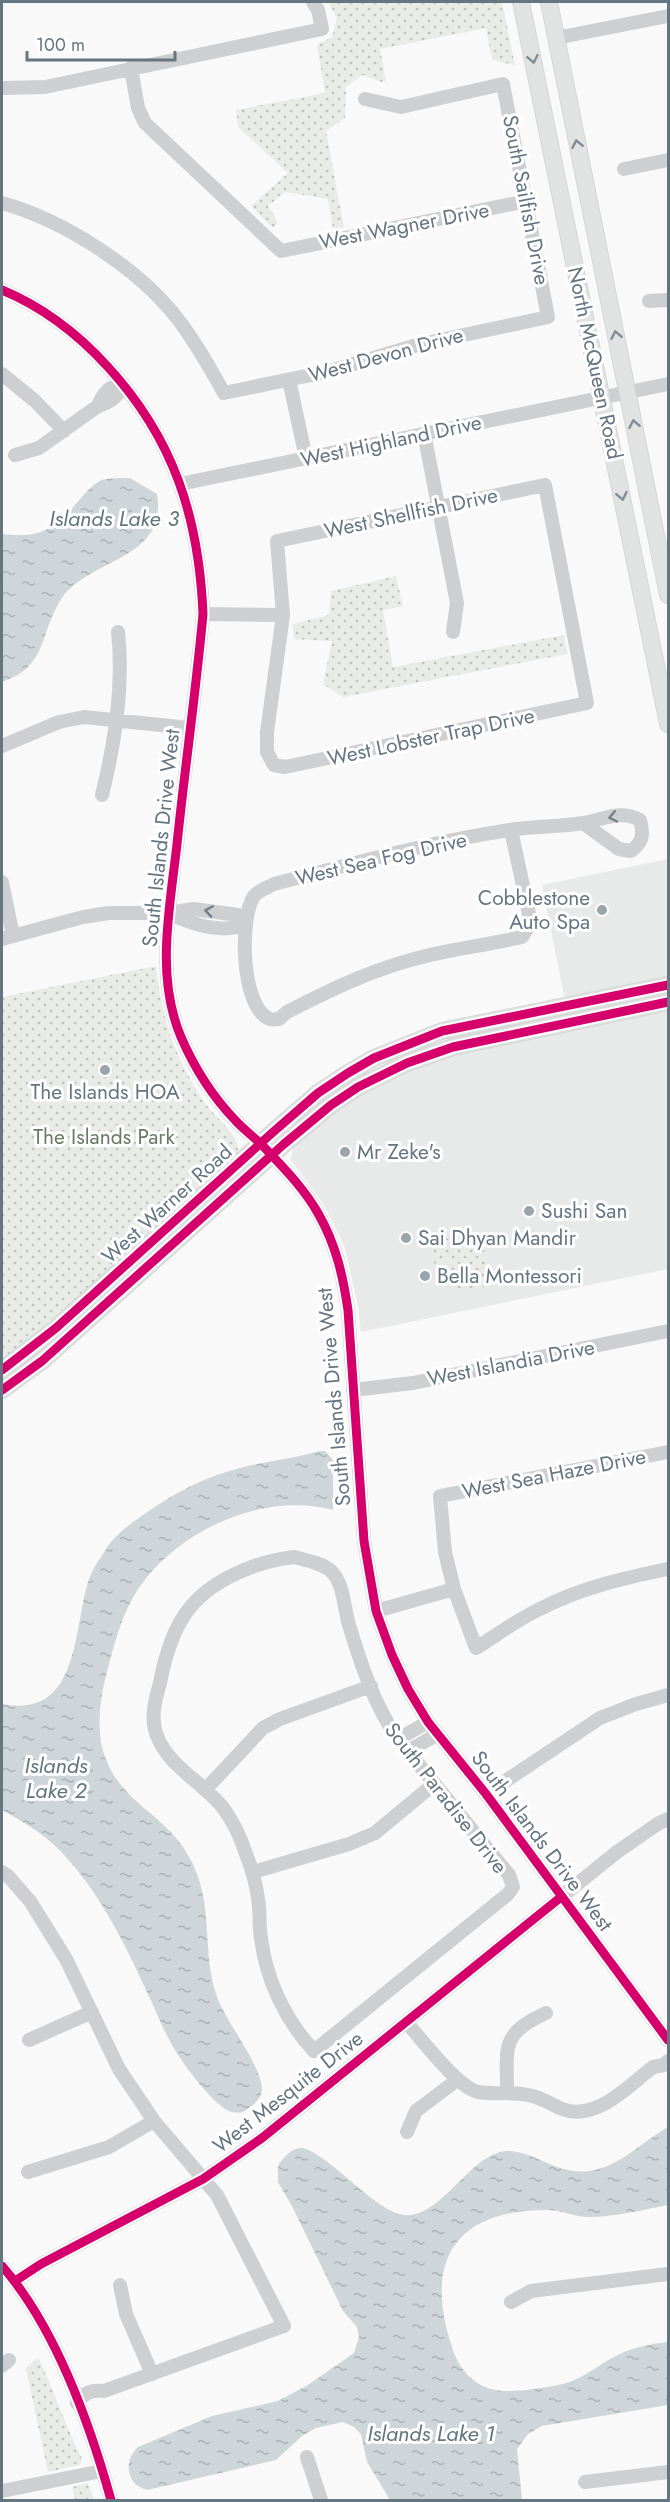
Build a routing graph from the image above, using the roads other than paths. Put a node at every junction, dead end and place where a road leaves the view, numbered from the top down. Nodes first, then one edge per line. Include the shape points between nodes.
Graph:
1 (314, 2) edge
2 (521, 2) edge
3 (549, 2) edge
4 (669, 16) edge
5 (556, 38) junction
6 (131, 68) junction
7 (2, 88) edge
8 (365, 99) dead end
9 (669, 160) edge
10 (624, 169) dead end
11 (527, 201) junction
12 (2, 203) edge
13 (2, 290) edge
14 (669, 300) edge
15 (649, 301) dead end
16 (548, 317) joint
17 (2, 374) edge
18 (289, 380) junction
19 (123, 384) junction
20 (669, 384) edge
21 (627, 392) junction
22 (602, 398) junction
23 (64, 431) junction
24 (424, 433) junction
25 (15, 455) dead end
26 (306, 459) junction
27 (180, 484) junction
28 (438, 507) junction
29 (669, 595) edge
30 (203, 614) junction
31 (283, 615) junction
32 (118, 632) dead end
33 (453, 632) dead end
34 (665, 686) edge
35 (587, 703) joint
36 (115, 720) junction
37 (669, 724) edge
38 (189, 728) junction
39 (2, 746) edge
40 (102, 795) dead end
41 (583, 823) dead end
42 (511, 830) junction
43 (2, 882) edge
44 (168, 913) junction
45 (245, 925) junction
46 (7, 937) edge
47 (669, 985) edge
48 (669, 1002) edge
49 (457, 1028) junction
50 (461, 1046) junction
51 (266, 1150) junction
52 (669, 1331) edge
53 (2, 1370) edge
54 (2, 1390) edge
55 (353, 1390) junction
56 (669, 1452) edge
57 (669, 1569) edge
58 (454, 1589) junction
59 (376, 1611) junction
60 (371, 1686) junction
61 (669, 1695) edge
62 (428, 1722) junction
63 (438, 1734) junction
64 (398, 1739) junction
65 (408, 1751) junction
66 (434, 1784) junction
67 (205, 1790) junction
68 (486, 1794) junction
69 (669, 1819) edge
70 (2, 1872) edge
71 (253, 1872) junction
72 (561, 1897) junction
73 (92, 2012) junction
74 (546, 2013) dead end
75 (406, 2022) junction
76 (29, 2040) dead end
77 (669, 2040) edge
78 (669, 2051) edge
79 (669, 2061) edge
80 (653, 2067) junction
81 (457, 2080) junction
82 (507, 2093) junction
83 (154, 2121) junction
84 (406, 2132) dead end
85 (28, 2172) dead end
86 (203, 2180) junction
87 (2, 2266) edge
88 (669, 2274) edge
89 (15, 2281) junction
90 (120, 2285) dead end
91 (511, 2302) dead end
92 (152, 2374) junction
93 (77, 2403) junction
94 (307, 2457) dead end
95 (102, 2471) junction
96 (669, 2472) edge
97 (585, 2482) dead end
98 (2, 2492) edge
99 (318, 2499) edge
100 (111, 2500) edge

1 - 6 street via 322,29
2 -> 22 main road, North McQueen Road
3 - 5 main road, North McQueen Road
4 - 5 street
21 -> 5 main road, North McQueen Road
6 - 7 street via 45,87
6 - 11 street, West Wagner Drive via 138,108 145,123 281,251
8 - 11 street, South Sailfish Drive via 400,107 503,84
9 - 10 street
11 - 16 street, South Sailfish Drive
12 - 18 street, West Devon Drive via 66,229 140,280 177,317 224,393
13 - 19 street, South Islands Drive West via 61,323 93,350
14 - 15 street
16 - 18 street, West Devon Drive via 417,345
17 - 23 street
18 - 26 street
19 - 23 street via 119,395 109,403 98,406
19 - 27 street, South Islands Drive West via 164,445
20 - 21 street, West Highland Drive
21 - 22 street, West Highland Drive
29 -> 21 main road, North McQueen Road
22 - 24 street, West Highland Drive
22 -> 34 main road, North McQueen Road
23 - 25 street via 39,448
24 - 26 street, West Highland Drive
24 - 28 street
26 - 27 street, West Highland Drive
27 - 30 street, South Islands Drive West via 201,573
28 - 31 street, West Shellfish Drive via 277,541
28 - 33 street via 457,603
28 - 35 street, West Shellfish Drive via 545,485
30 - 31 street
30 - 38 street, South Islands Drive West
31 - 35 street, West Lobster Trap Drive via 267,732 267,752 274,765 285,768
32 - 36 street via 122,664
34 - 37 main road, North McQueen Road
36 - 38 street
36 - 39 street via 84,717 59,722
36 - 40 street
38 - 44 street, South Islands Drive West
41 - 42 street, West Sea Fog Drive
42 - 45 street, West Sea Fog Drive via 389,855 274,885 254,897
42 - 45 street via 531,923 522,937 382,968 347,981 279,1019 269,1018 257,1005 250,988
43 - 46 street
44 - 45 street via 190,923 233,929
44 - 46 street via 100,915
44 - 51 street, South Islands Drive West via 166,967 180,1035 210,1091
47 - 49 main road, West Warner Road
48 - 50 main road, West Warner Road
49 - 50 main road
49 - 51 main road, West Warner Road via 412,1041 348,1073 318,1093
50 - 51 main road, West Warner Road via 407,1063 358,1087
51 - 53 main road, West Warner Road
51 - 54 main road, West Warner Road via 42,1361
51 - 55 street, South Islands Drive West via 318,1212 332,1240 348,1310
52 - 55 street, West Islandia Drive via 413,1383
55 - 59 street, South Islands Drive West via 364,1541
56 - 58 street, West Sea Haze Drive via 440,1496 445,1552
57 - 58 street via 579,1592 538,1609 476,1648
58 - 59 street
59 - 62 street, South Islands Drive West via 392,1656
60 - 64 street, South Paradise Drive via 382,1717
60 - 67 street via 263,1728
60 - 67 street, South Paradise Drive via 333,1572 294,1557 237,1572 201,1596 182,1617 162,1672 153,1713 156,1735 166,1753
61 - 68 street via 600,1718
62 - 63 street, South Islands Drive West
62 - 64 street
63 - 65 street
63 - 68 street, South Islands Drive West
64 - 65 street, South Paradise Drive
65 - 66 street, South Paradise Drive
66 - 71 street via 375,1833
66 - 71 street, South Paradise Drive via 510,1875 513,1887 314,2051 297,2033 265,1963
67 - 71 street via 224,1809
68 - 72 street, South Islands Drive West
69 - 72 street, West Mesquite Drive via 617,1852
70 - 73 street via 30,1901 66,1959
72 - 75 street, West Mesquite Drive
72 - 77 street, South Islands Drive West
73 - 76 street
73 - 83 street via 119,2069
74 - 82 street via 523,2024 511,2038
75 - 81 street
75 - 86 street, West Mesquite Drive via 279,2125
78 - 80 street
79 - 80 street
80 - 82 street via 608,2101 578,2113 544,2099
81 - 82 street via 474,2091
81 - 84 street via 416,2110
83 - 85 street via 109,2147
83 - 86 street
86 - 89 street, West Mesquite Drive via 40,2264
86 - 92 street via 217,2195 284,2326
87 - 89 street
88 - 91 street via 531,2291
89 - 93 street via 57,2350
90 - 92 street via 126,2314
92 - 93 street via 105,2391 85,2393
93 - 95 street
94 - 99 street
95 - 98 street
95 - 100 street
96 - 97 street

